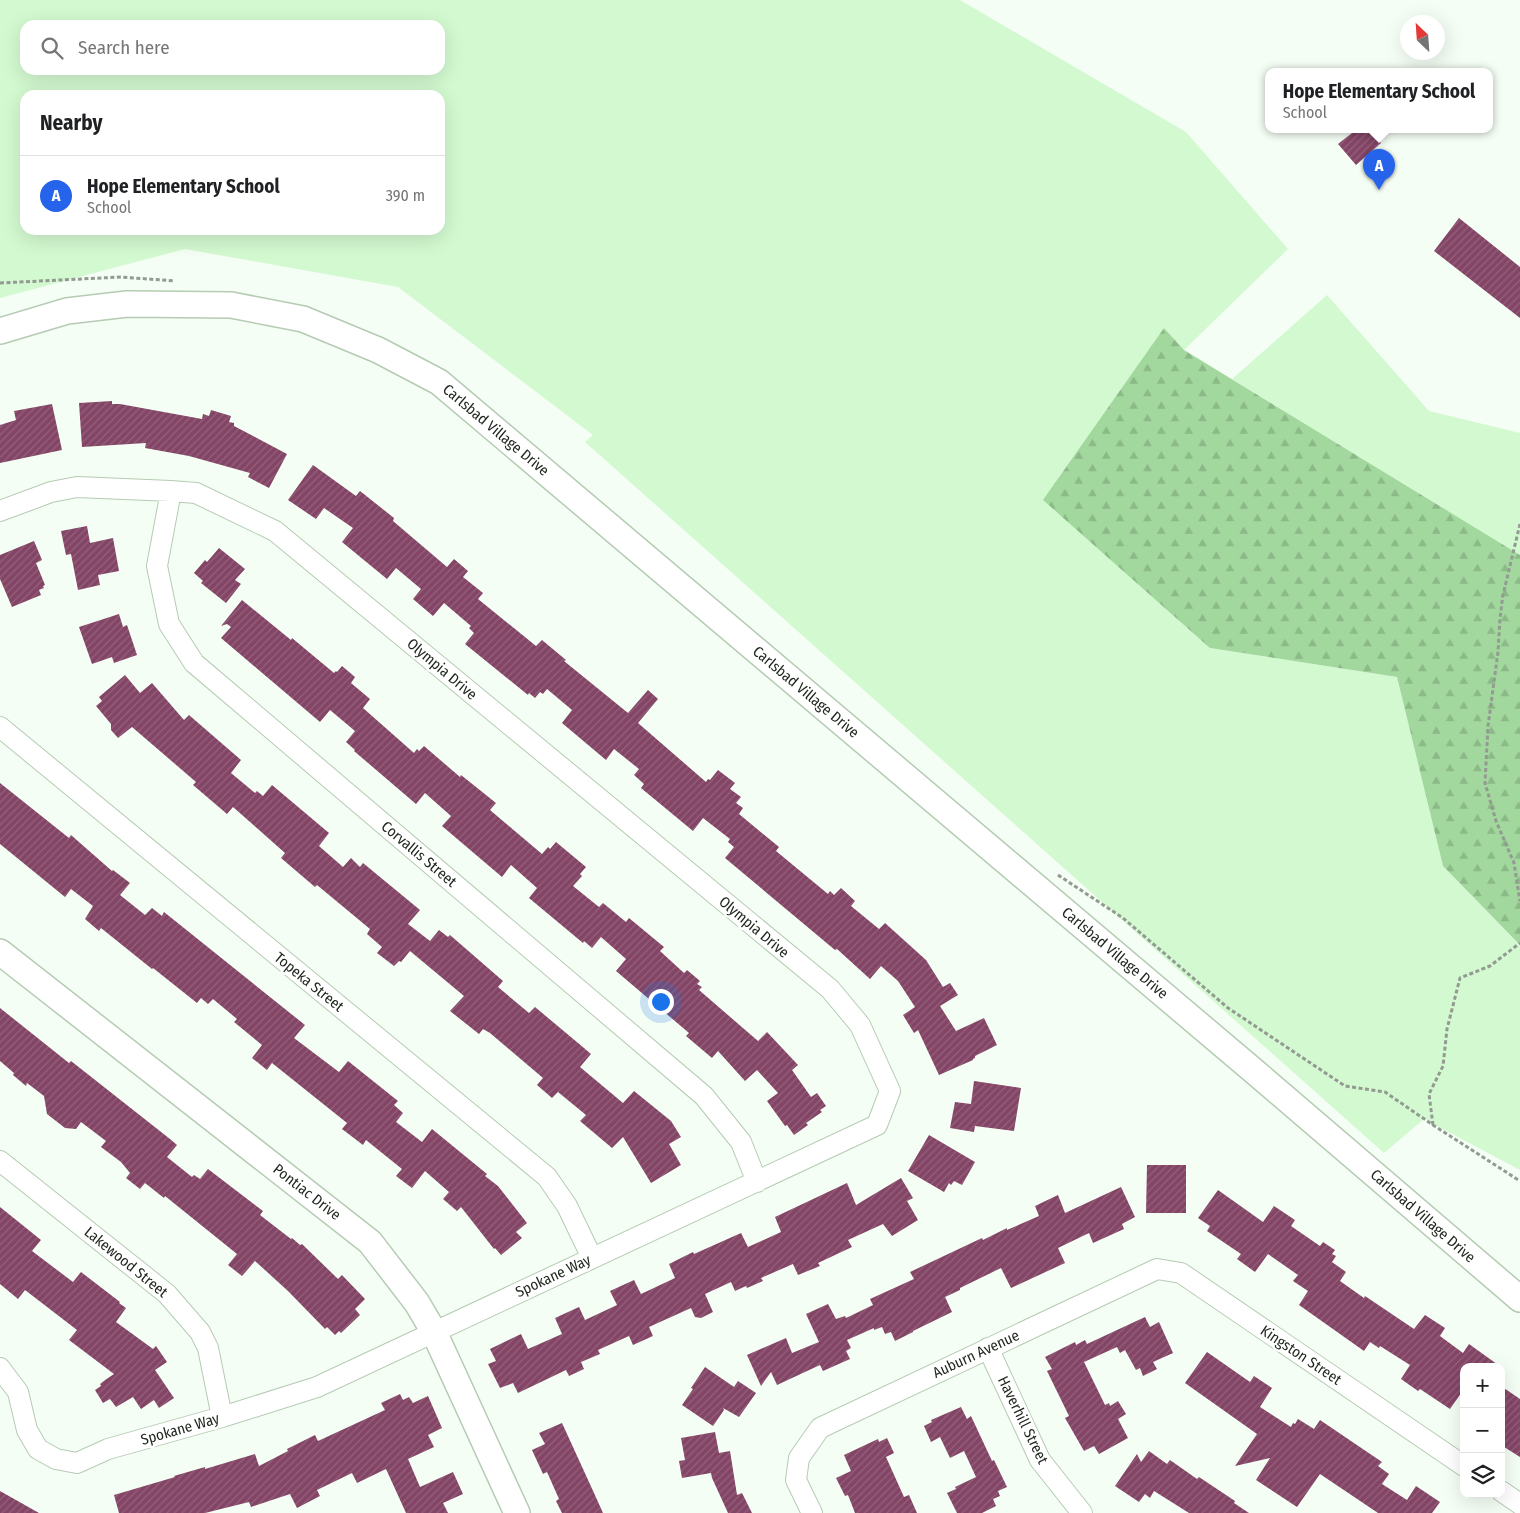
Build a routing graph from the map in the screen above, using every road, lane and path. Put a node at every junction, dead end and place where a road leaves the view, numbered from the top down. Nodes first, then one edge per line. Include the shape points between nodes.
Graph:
1 (0, 331) edge
2 (171, 491) junction
3 (0, 511) edge
4 (1520, 524) edge
5 (0, 727) edge
6 (1520, 901) edge
7 (1520, 943) edge
8 (0, 952) edge
9 (830, 990) joint
10 (1433, 1125) dead end
11 (0, 1161) edge
12 (758, 1182) junction
13 (592, 1258) junction
14 (1132, 1281) joint
15 (1520, 1299) edge
16 (434, 1332) junction
17 (988, 1348) junction
18 (0, 1368) edge
19 (222, 1417) junction
20 (1460, 1463) edge
21 (1505, 1494) edge
22 (1520, 1504) edge
23 (517, 1513) edge
24 (812, 1513) edge
25 (1082, 1513) edge

1 - 15 main road, Carlsbad Village Drive via 67,311 127,304 231,305 303,319 378,350 439,382
2 - 3 street, Olympia Drive via 77,488 51,492
2 - 9 street, Olympia Drive via 196,493 275,530
2 - 12 street, Corvallis Street via 158,566 169,624 194,663 704,1096 742,1142
4 - 6 path via 1503,595 1485,783 1496,821 1514,863
5 - 13 street, Topeka Street via 548,1177 567,1206
7 - 10 path via 1490,966 1460,978 1447,1029 1443,1066 1428,1094
8 - 16 main road, Pontiac Drive via 370,1242 417,1303
9 - 12 street, Spokane Way via 860,1025 890,1091 877,1125
11 - 19 street, Lakewood Street via 167,1294 184,1313 208,1348
12 - 13 street, Spokane Way
13 - 16 street, Spokane Way
14 - 17 street, Auburn Avenue
14 - 20 street, Kingston Street via 1157,1269 1181,1273
16 - 19 street, Spokane Way via 317,1387
16 - 23 main road, Pontiac Drive
17 - 24 street, Auburn Avenue via 820,1428 799,1458 796,1480
17 - 25 street, Haverhill Street via 1040,1460
18 - 19 street, Spokane Way via 18,1392 27,1430 38,1448 56,1459 77,1463 108,1450
21 - 22 street

